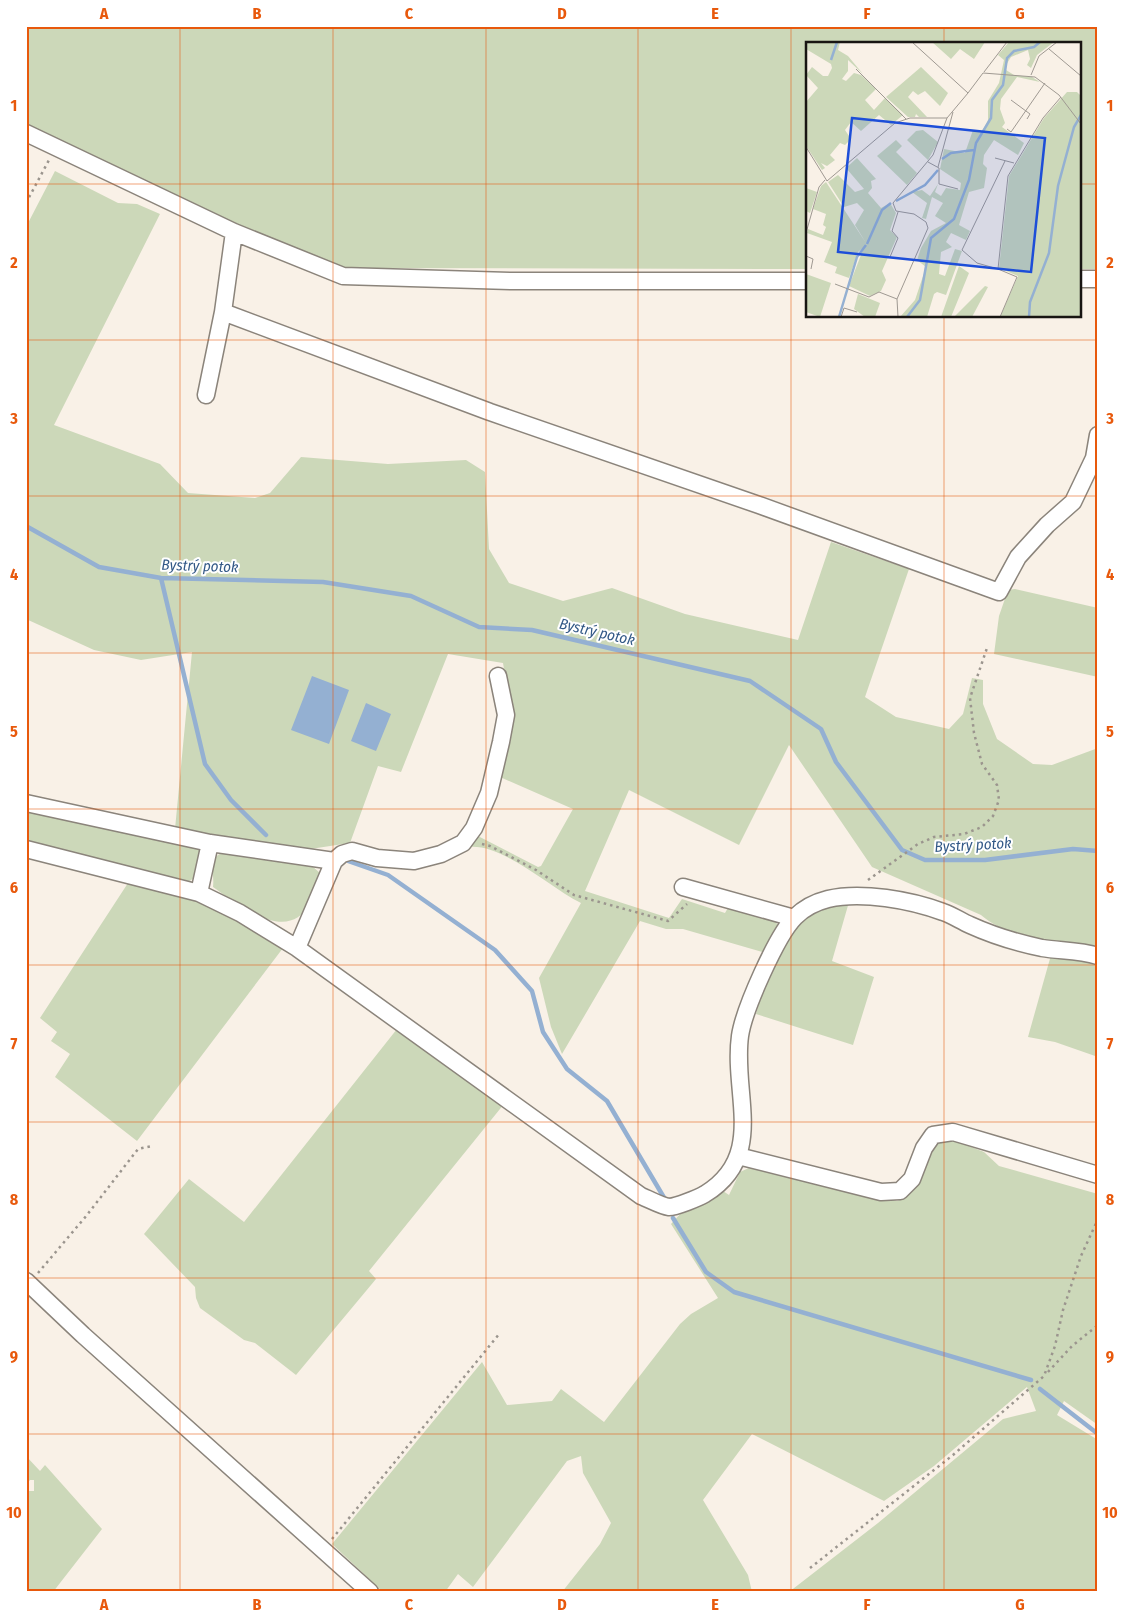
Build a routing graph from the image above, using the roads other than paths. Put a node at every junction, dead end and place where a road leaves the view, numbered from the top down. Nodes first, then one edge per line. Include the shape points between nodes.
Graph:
1 (26, 132) edge
2 (234, 232) junction
3 (1082, 279) edge
4 (1098, 279) edge
5 (806, 281) edge
6 (223, 312) junction
7 (206, 395) dead end
8 (1098, 435) edge
9 (498, 676) dead end
10 (26, 802) edge
11 (210, 843) junction
12 (26, 849) edge
13 (334, 861) junction
14 (683, 887) dead end
15 (199, 893) junction
16 (794, 918) junction
17 (297, 948) junction
18 (1098, 956) edge
19 (738, 1156) junction
20 (1098, 1174) edge
21 (28, 1283) edge
22 (370, 1592) edge

1 - 2 street
2 - 5 street via 343,276 512,282
2 - 6 street
3 - 4 street
6 - 7 street
6 - 8 street via 490,412 759,504 999,592 1018,557 1073,502 1094,458
9 - 13 street via 506,715 501,742 489,793 474,828 463,844 414,861 377,858 352,851
10 - 11 street
11 - 13 street
11 - 15 street
12 - 15 street
13 - 17 street
14 - 16 street
15 - 17 street via 240,913
16 - 18 street via 826,899 864,896 943,912 971,926 1042,948
16 - 19 street via 784,932 744,1016 739,1051 743,1127
17 - 19 street via 641,1196 670,1207 700,1197 730,1174
19 - 20 street via 881,1192 900,1191 912,1179 924,1148 934,1135 953,1132
21 - 22 street

